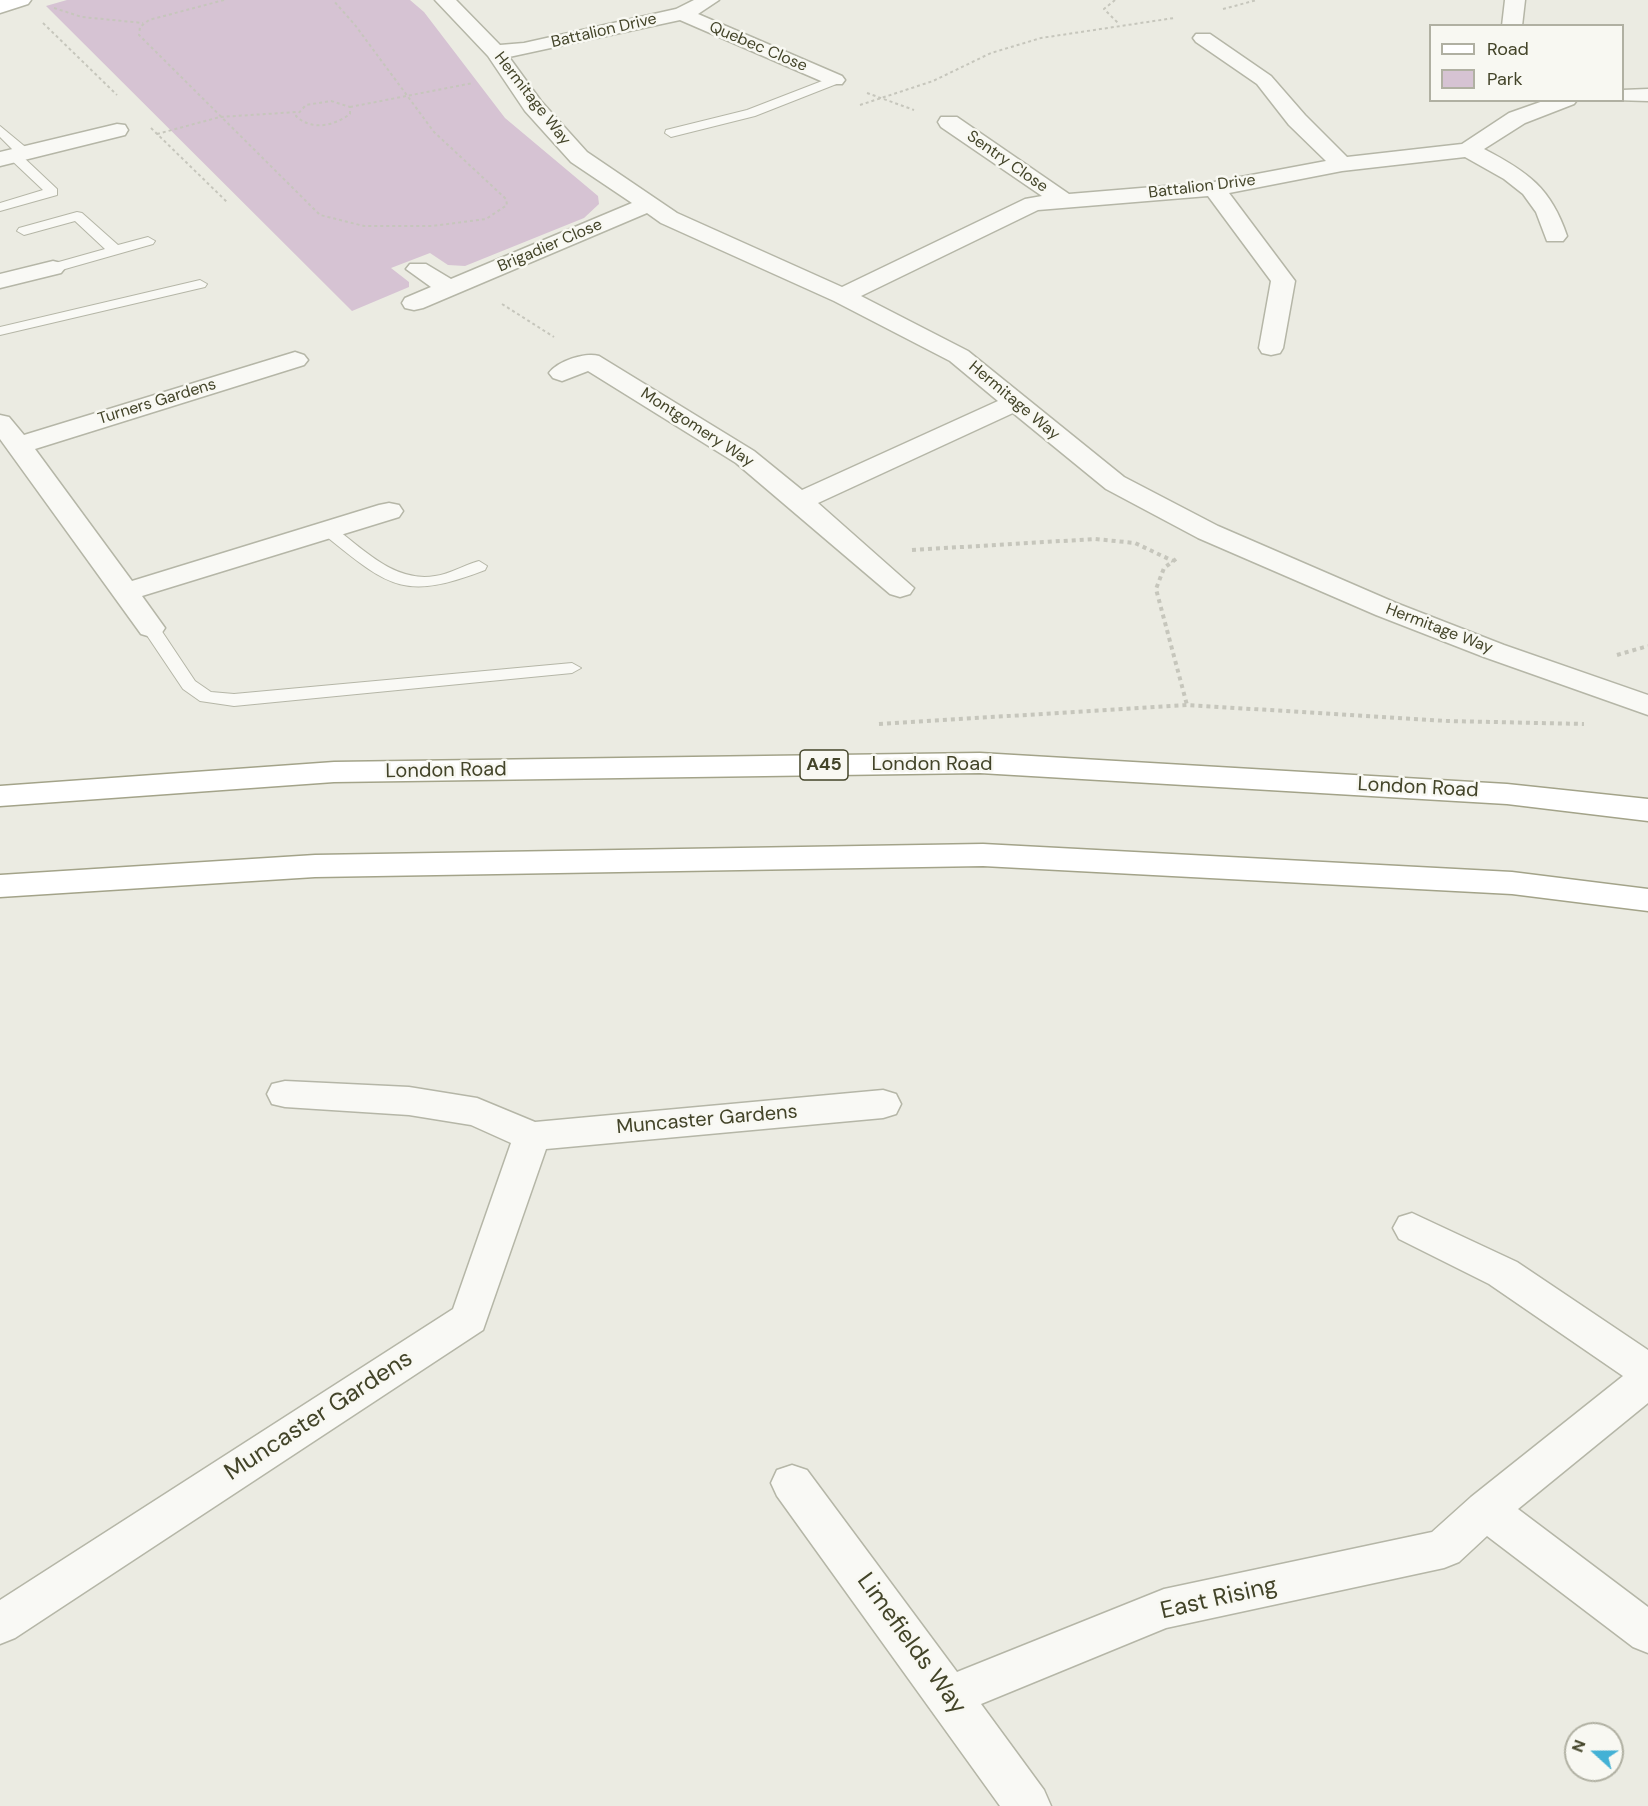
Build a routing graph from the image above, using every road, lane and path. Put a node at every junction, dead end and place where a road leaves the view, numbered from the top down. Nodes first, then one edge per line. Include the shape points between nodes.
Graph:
1 (21, 0) edge
2 (224, 0) edge
3 (333, 0) edge
4 (445, 0) edge
5 (709, 0) edge
6 (1115, 0) edge
7 (1257, 0) edge
8 (1515, 0) edge
9 (45, 4) dead end
10 (0, 7) edge
11 (1220, 10) dead end
12 (682, 14) junction
13 (1180, 17) dead end
14 (143, 23) junction
15 (1119, 24) dead end
16 (1512, 24) edge
17 (1203, 38) dead end
18 (495, 52) junction
19 (512, 75) junction
20 (835, 80) junction
21 (408, 95) junction
22 (1648, 95) edge
23 (1624, 96) edge
24 (881, 99) junction
25 (1562, 102) edge
26 (857, 106) dead end
27 (350, 107) junction
28 (297, 112) junction
29 (220, 117) junction
30 (949, 122) joint
31 (0, 130) edge
32 (117, 130) dead end
33 (671, 133) dead end
34 (157, 134) dead end
35 (1468, 150) junction
36 (13, 156) edge
37 (1342, 164) junction
38 (1214, 189) junction
39 (1065, 202) junction
40 (650, 204) junction
41 (0, 207) edge
42 (24, 231) dead end
43 (1555, 236) dead end
44 (148, 241) dead end
45 (115, 250) junction
46 (53, 268) joint
47 (418, 269) dead end
48 (0, 281) edge
49 (200, 284) dead end
50 (458, 285) junction
51 (843, 296) junction
52 (414, 303) dead end
53 (0, 331) edge
54 (567, 345) joint
55 (1271, 348) dead end
56 (295, 360) dead end
57 (590, 361) junction
58 (562, 373) dead end
59 (1015, 403) junction
60 (0, 423) edge
61 (19, 445) junction
62 (800, 501) junction
63 (389, 511) dead end
64 (328, 530) junction
65 (861, 554) junction
66 (1173, 561) dead end
67 (479, 566) dead end
68 (900, 588) dead end
69 (126, 592) junction
70 (151, 628) joint
71 (572, 668) dead end
72 (1648, 705) edge
73 (0, 796) edge
74 (1648, 810) edge
75 (0, 886) edge
76 (1648, 900) edge
77 (285, 1094) dead end
78 (883, 1104) dead end
79 (532, 1136) junction
80 (1412, 1228) dead end
81 (1648, 1371) edge
82 (1648, 1378) edge
83 (792, 1483) dead end
84 (1486, 1510) junction
85 (2, 1617) edge
86 (1648, 1633) edge
87 (949, 1696) junction
88 (1028, 1806) edge

1 - 10 main road
2 - 14 path
3 - 21 path
4 - 18 street, Hermitage Way
5 - 12 street, Battalion Drive
6 - 15 path via 1104,9
7 - 11 path
8 - 16 street
9 - 14 path via 82,17
12 - 18 street, Battalion Drive
12 - 20 street, Quebec Close
13 - 24 path via 1041,38 991,53 933,81
14 - 29 path via 140,35
17 - 37 street via 1264,80 1297,120
18 - 19 street, Hermitage Way
19 - 21 path
19 - 40 street, Hermitage Way via 533,106 579,157
20 - 24 path
20 - 33 lane via 751,113
21 - 27 path
21 - 29 path via 435,132 506,199 502,211 472,222 432,226 364,226 332,220 309,206
22 - 23 street
24 - 26 path
24 - 30 path
25 - 35 street, Battalion Drive via 1518,118
27 - 28 path via 323,101
27 - 28 path via 346,118 321,125 304,123
28 - 29 path
29 - 34 path
30 - 39 street, Sentry Close
31 - 36 lane
32 - 36 street
35 - 37 street, Battalion Drive
35 - 43 street via 1527,187 1546,209
36 - 41 lane via 52,192
37 - 38 street, Battalion Drive
38 - 39 street, Battalion Drive
38 - 55 street via 1283,281
39 - 51 street, Battalion Drive via 1033,204
40 - 50 street, Brigadier Close
40 - 51 street, Hermitage Way via 669,218
42 - 45 lane via 77,216
44 - 45 lane
45 - 46 lane
46 - 48 street
47 - 50 street
49 - 53 lane
50 - 52 street, Brigadier Close
50 - 54 path
51 - 59 street, Hermitage Way via 959,356
54 - 57 street, Montgomery Way
56 - 61 street, Turners Gardens
57 - 58 street
57 - 62 street, Montgomery Way via 745,457
59 - 62 street
59 - 72 street, Hermitage Way via 1115,483 1208,532 1417,621
60 - 61 street
61 - 69 street
62 - 65 street, Montgomery Way
63 - 64 street
64 - 67 lane via 395,579 417,584 439,581
64 - 69 street
65 - 66 path via 1095,539 1135,543
65 - 68 street, Montgomery Way
69 - 70 street
70 - 71 lane via 189,685 206,697 234,700
73 - 74 main road, London Road / A45 via 334,772 980,763 1508,794
75 - 76 main road via 315,866 983,855 1512,883
77 - 79 street, Muncaster Gardens via 409,1101 454,1108 477,1112
78 - 79 street, Muncaster Gardens
79 - 85 street, Muncaster Gardens via 469,1319
80 - 81 street via 1503,1273
82 - 84 street, East Rising
83 - 87 street, Limefields Way
84 - 86 street
84 - 87 street, East Rising via 1444,1549 1164,1609
87 - 88 street, Limefields Way

